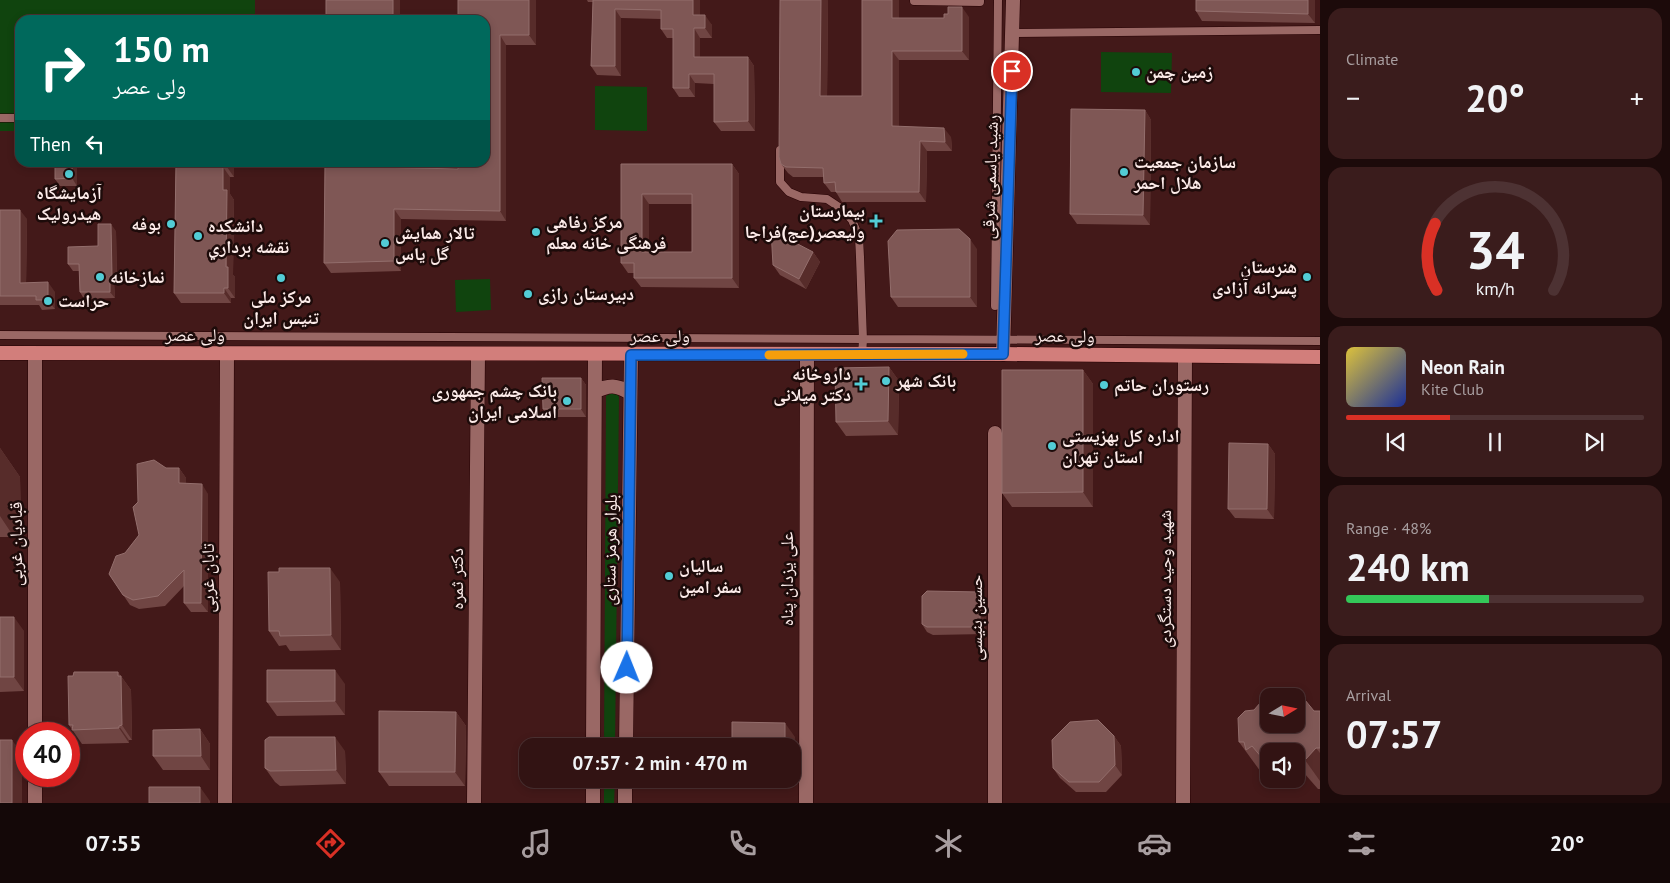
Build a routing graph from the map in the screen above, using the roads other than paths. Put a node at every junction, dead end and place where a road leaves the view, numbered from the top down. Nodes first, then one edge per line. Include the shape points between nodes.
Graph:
1 (980, 0) edge
2 (998, 0) edge
3 (1013, 0) edge
4 (914, 1) edge
5 (1320, 30) edge
6 (1013, 33) junction
7 (0, 118) edge
8 (15, 118) edge
9 (780, 144) edge
10 (995, 306) dead end
11 (0, 335) edge
12 (863, 340) junction
13 (1320, 341) edge
14 (1004, 347) junction
15 (0, 354) edge
16 (34, 354) junction
17 (228, 354) junction
18 (478, 354) junction
19 (595, 354) junction
20 (631, 355) junction
21 (807, 355) junction
22 (862, 355) junction
23 (1185, 356) junction
24 (1320, 356) edge
25 (595, 392) junction
26 (630, 393) junction
27 (995, 433) dead end
28 (35, 722) edge
29 (593, 738) edge
30 (626, 738) edge
31 (35, 787) edge
32 (593, 788) edge
33 (626, 788) edge
34 (35, 803) edge
35 (226, 803) edge
36 (474, 803) edge
37 (593, 803) edge
38 (625, 803) edge
39 (806, 803) edge
40 (995, 803) edge
41 (1183, 803) edge

1 - 4 lane
2 - 10 lane
3 - 6 street, رشید یاسمی شرقی
5 - 6 lane
6 - 14 street, رشید یاسمی شرقی
7 - 8 lane
9 - 12 lane via 780,182 789,192 801,197 827,199 852,220 859,237
11 - 12 lane
12 - 14 lane
12 - 22 lane
13 - 14 lane
14 - 22 main road, ولی عصر
14 - 23 main road, ولی عصر
15 - 16 main road, ولی عصر
16 - 17 main road, ولی عصر
16 - 28 street, قبادیان غربی
17 - 18 main road, ولی عصر
17 - 35 street, تابان غربی
18 - 19 main road, ولی عصر
18 - 36 street, دکتر ثمره
19 - 20 main road, ولی عصر
19 - 25 street, بلوار هرمز ستاری
20 - 21 main road, ولی عصر
20 - 26 street, بلوار هرمز ستاری
21 - 22 main road, ولی عصر
21 - 39 street, علی یزدان پناه
23 - 24 main road, ولی عصر
23 - 41 street, شهید وحید دستگردی
25 - 26 street via 611,385
25 - 29 street, بلوار هرمز ستاری
26 - 30 street, بلوار هرمز ستاری
27 - 40 street, حسین بنیسی
31 - 34 street
32 - 37 street
33 - 38 street

